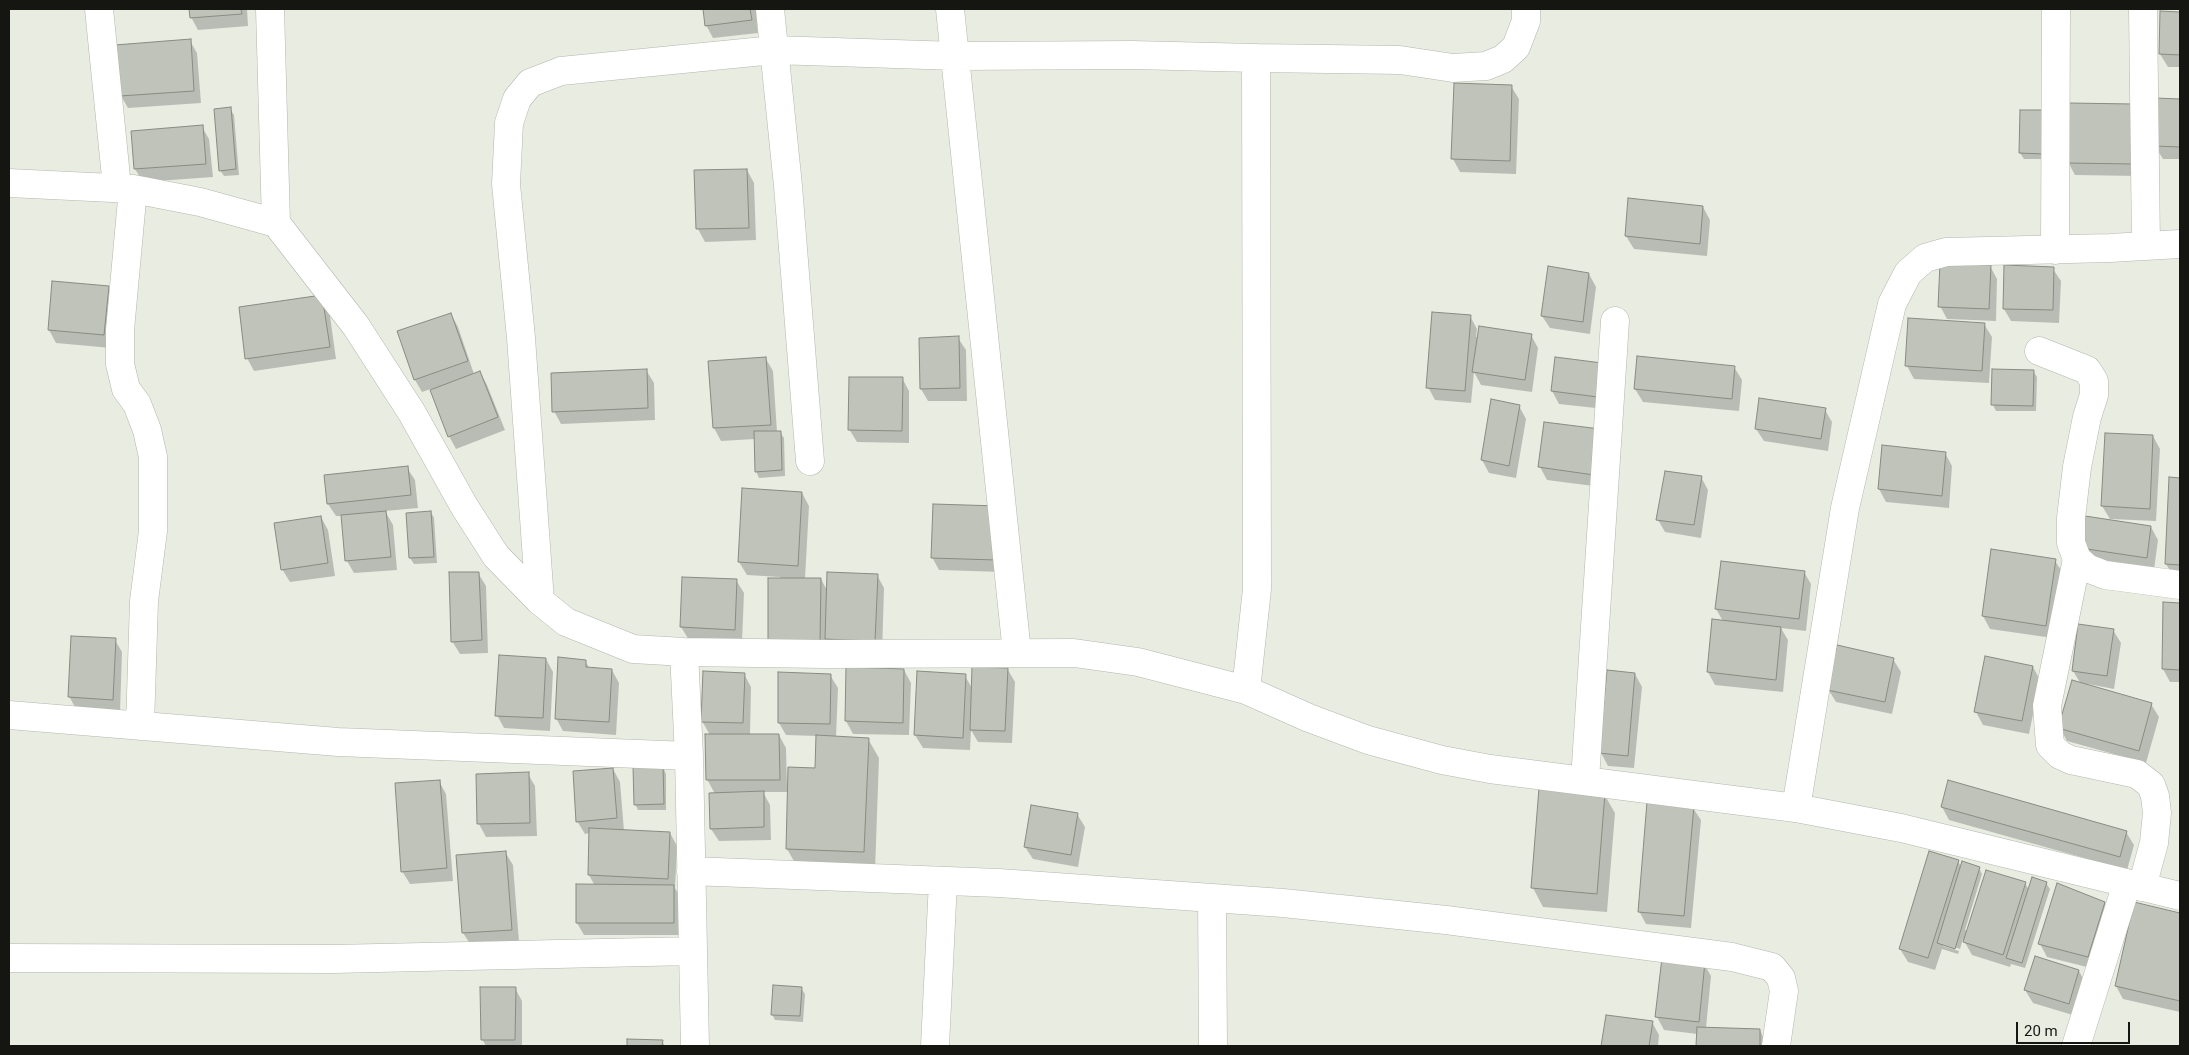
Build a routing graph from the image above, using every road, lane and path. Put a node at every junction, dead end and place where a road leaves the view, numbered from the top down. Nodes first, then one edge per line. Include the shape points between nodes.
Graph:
1 (99, 9) edge
2 (270, 9) edge
3 (770, 9) edge
4 (950, 9) edge
5 (1526, 9) edge
6 (2056, 9) edge
7 (2143, 9) edge
8 (774, 50) junction
9 (956, 56) junction
10 (1256, 58) junction
11 (9, 183) edge
12 (125, 188) junction
13 (276, 223) junction
14 (2180, 244) edge
15 (2146, 246) junction
16 (2054, 250) junction
17 (1615, 322) dead end
18 (2039, 351) dead end
19 (810, 461) dead end
20 (2077, 560) junction
21 (2180, 585) edge
22 (540, 601) junction
23 (684, 652) junction
24 (1017, 653) junction
25 (1246, 690) junction
26 (9, 716) edge
27 (140, 726) junction
28 (689, 756) junction
29 (1585, 780) junction
30 (1796, 808) junction
31 (691, 871) junction
32 (943, 881) junction
33 (2135, 885) junction
34 (2180, 896) edge
35 (1212, 899) junction
36 (692, 951) junction
37 (9, 958) edge
38 (2078, 1045) edge
39 (694, 1046) edge
40 (935, 1046) edge
41 (1213, 1046) edge
42 (1776, 1046) edge

1 - 12 street
2 - 13 street
3 - 8 street
4 - 9 street
5 - 10 street via 1526,21 1516,47 1503,59 1486,66 1453,68 1400,60
6 - 16 street
7 - 15 street
8 - 9 street
8 - 19 street
8 - 22 street via 561,71 530,83 517,99 509,123 506,184 524,366
9 - 10 street
9 - 24 street
10 - 25 street via 1257,589
11 - 12 street
12 - 13 street via 200,202
12 - 27 street via 120,364 126,389 137,404 147,430 153,457 153,532 144,601
13 - 22 street via 356,326 412,413 496,556
14 - 15 street
15 - 16 street
16 - 30 street via 1946,252 1925,258 1908,273 1892,304 1845,508
17 - 29 street
18 - 20 street via 2087,370 2094,382 2094,395 2077,467 2071,518 2071,543
20 - 21 street via 2104,575
20 - 33 street via 2047,706 2050,745 2060,755 2072,760 2137,774 2151,785 2157,813 2154,843
22 - 23 street via 566,622 633,649
23 - 24 street
23 - 28 street
24 - 25 street via 1074,653 1138,662
25 - 29 street via 1368,740 1442,760
26 - 27 street
27 - 28 street via 338,742
28 - 31 street
29 - 30 street
30 - 33 street via 1901,828
31 - 32 street
31 - 36 street
32 - 35 street
32 - 40 street
33 - 34 street
33 - 38 street
35 - 41 street
35 - 42 street via 1446,920 1757,962 1772,967 1781,978 1784,991
36 - 37 street via 333,959
36 - 39 street

